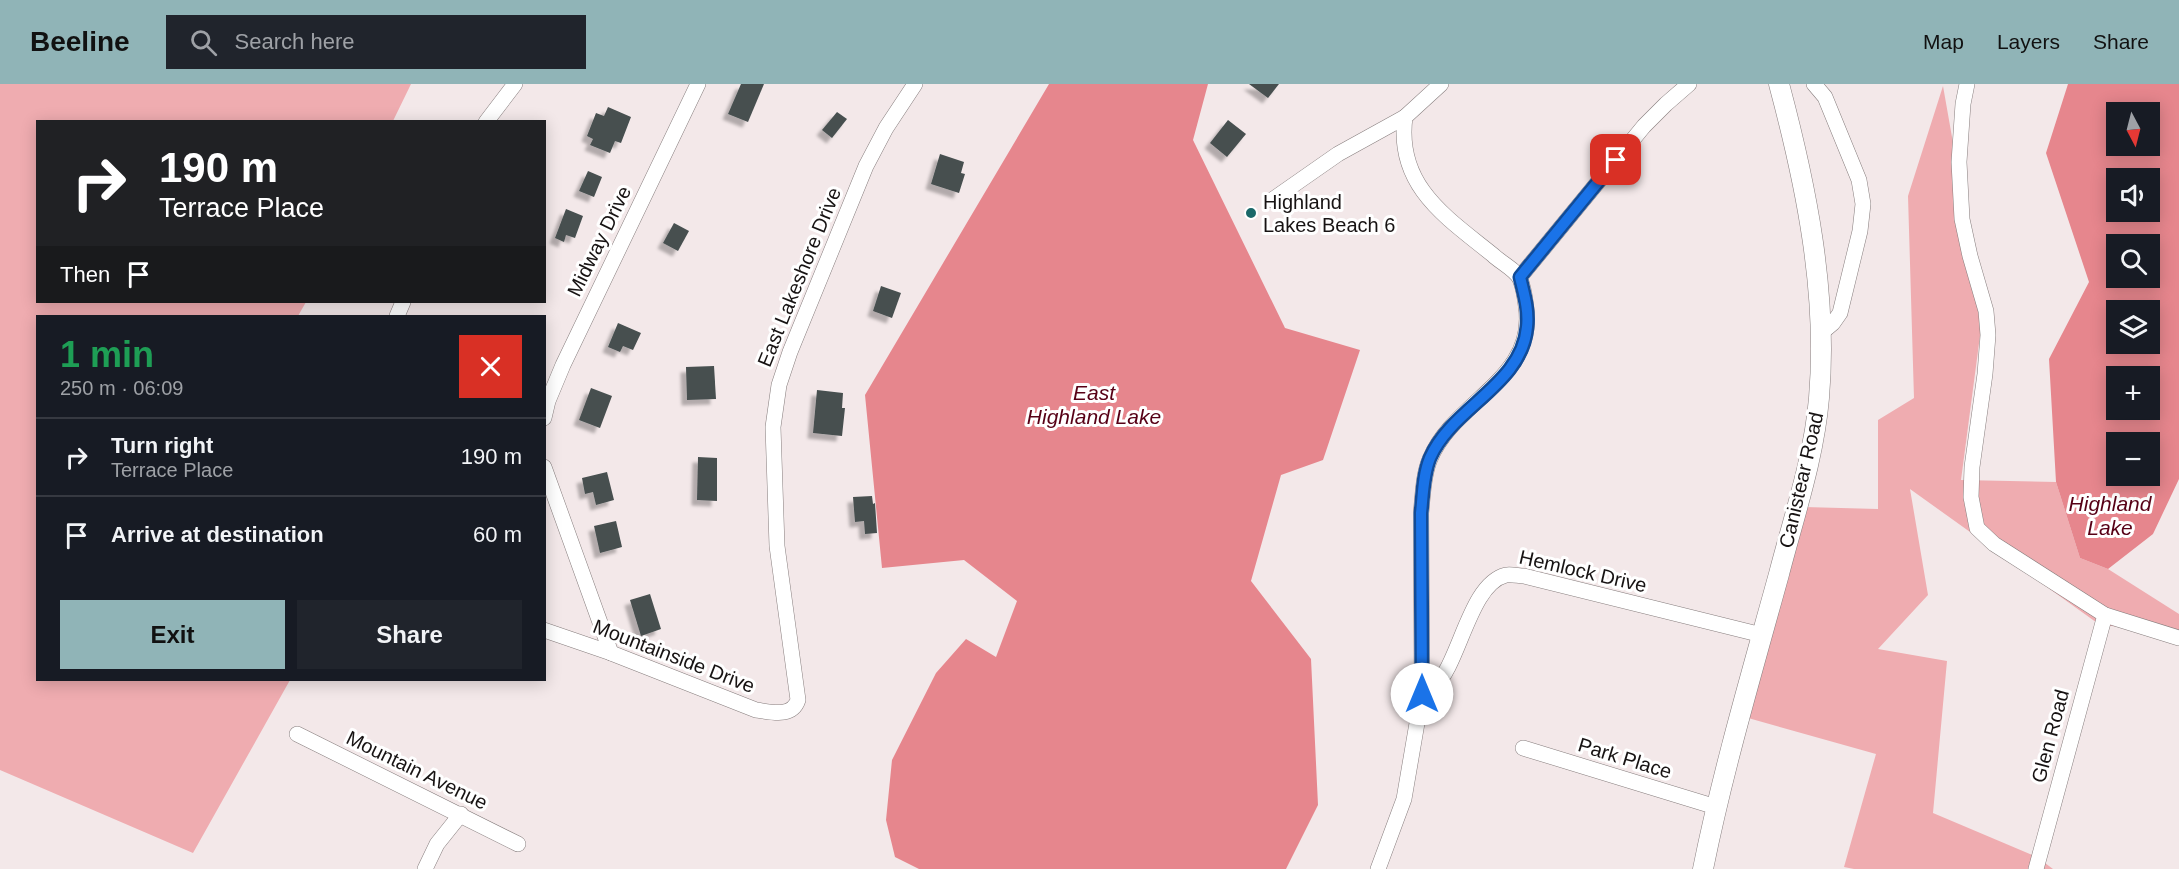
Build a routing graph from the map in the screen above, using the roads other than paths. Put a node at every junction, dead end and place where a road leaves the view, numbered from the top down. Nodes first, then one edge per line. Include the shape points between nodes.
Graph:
1 (515, 84) edge
2 (698, 84) edge
3 (915, 84) edge
4 (1441, 84) edge
5 (1689, 84) edge
6 (1779, 84) edge
7 (1814, 84) edge
8 (1967, 84) edge
9 (1405, 117) junction
10 (488, 120) edge
11 (1272, 200) dead end
12 (1520, 277) junction
13 (1821, 333) junction
14 (546, 410) edge
15 (546, 473) edge
16 (2105, 615) junction
17 (546, 631) edge
18 (1762, 635) junction
19 (2179, 638) edge
20 (611, 652) junction
21 (1422, 694) junction
22 (790, 711) joint
23 (297, 734) dead end
24 (1523, 748) dead end
25 (1716, 807) junction
26 (461, 814) junction
27 (518, 843) dead end
28 (425, 869) edge
29 (1378, 869) edge
30 (1703, 869) edge
31 (2036, 869) edge

1 - 10 street
2 - 14 street, Midway Drive via 563,365
3 - 22 street, East Lakeshore Drive via 866,166 779,385 773,460 777,546 798,700
4 - 9 street
5 - 12 street via 1644,126
6 - 13 street, Canistear Road via 1805,200 1818,280
7 - 13 street via 1826,97 1859,180 1863,204 1840,313
8 - 16 street via 1959,162 1962,219 1986,311 1988,335 1972,467 1971,497 1977,528 1994,544
9 - 11 street via 1338,154
9 - 12 street via 1402,138 1407,164 1424,193
12 - 21 street via 1527,306 1521,352 1505,374 1449,428 1430,458 1424,483
13 - 18 street, Canistear Road via 1819,399 1808,467
15 - 20 street
16 - 19 street
16 - 31 street, Glen Road
17 - 20 street, Mountainside Drive
18 - 21 street, Hemlock Drive via 1524,576 1506,575 1480,596 1446,669 1435,686
18 - 25 street, Canistear Road
20 - 22 street, Mountainside Drive via 756,710
21 - 29 street via 1404,799
23 - 26 street, Mountain Avenue
24 - 25 street, Park Place
25 - 30 street, Canistear Road
26 - 27 street, Mountain Avenue
26 - 28 street via 437,844

